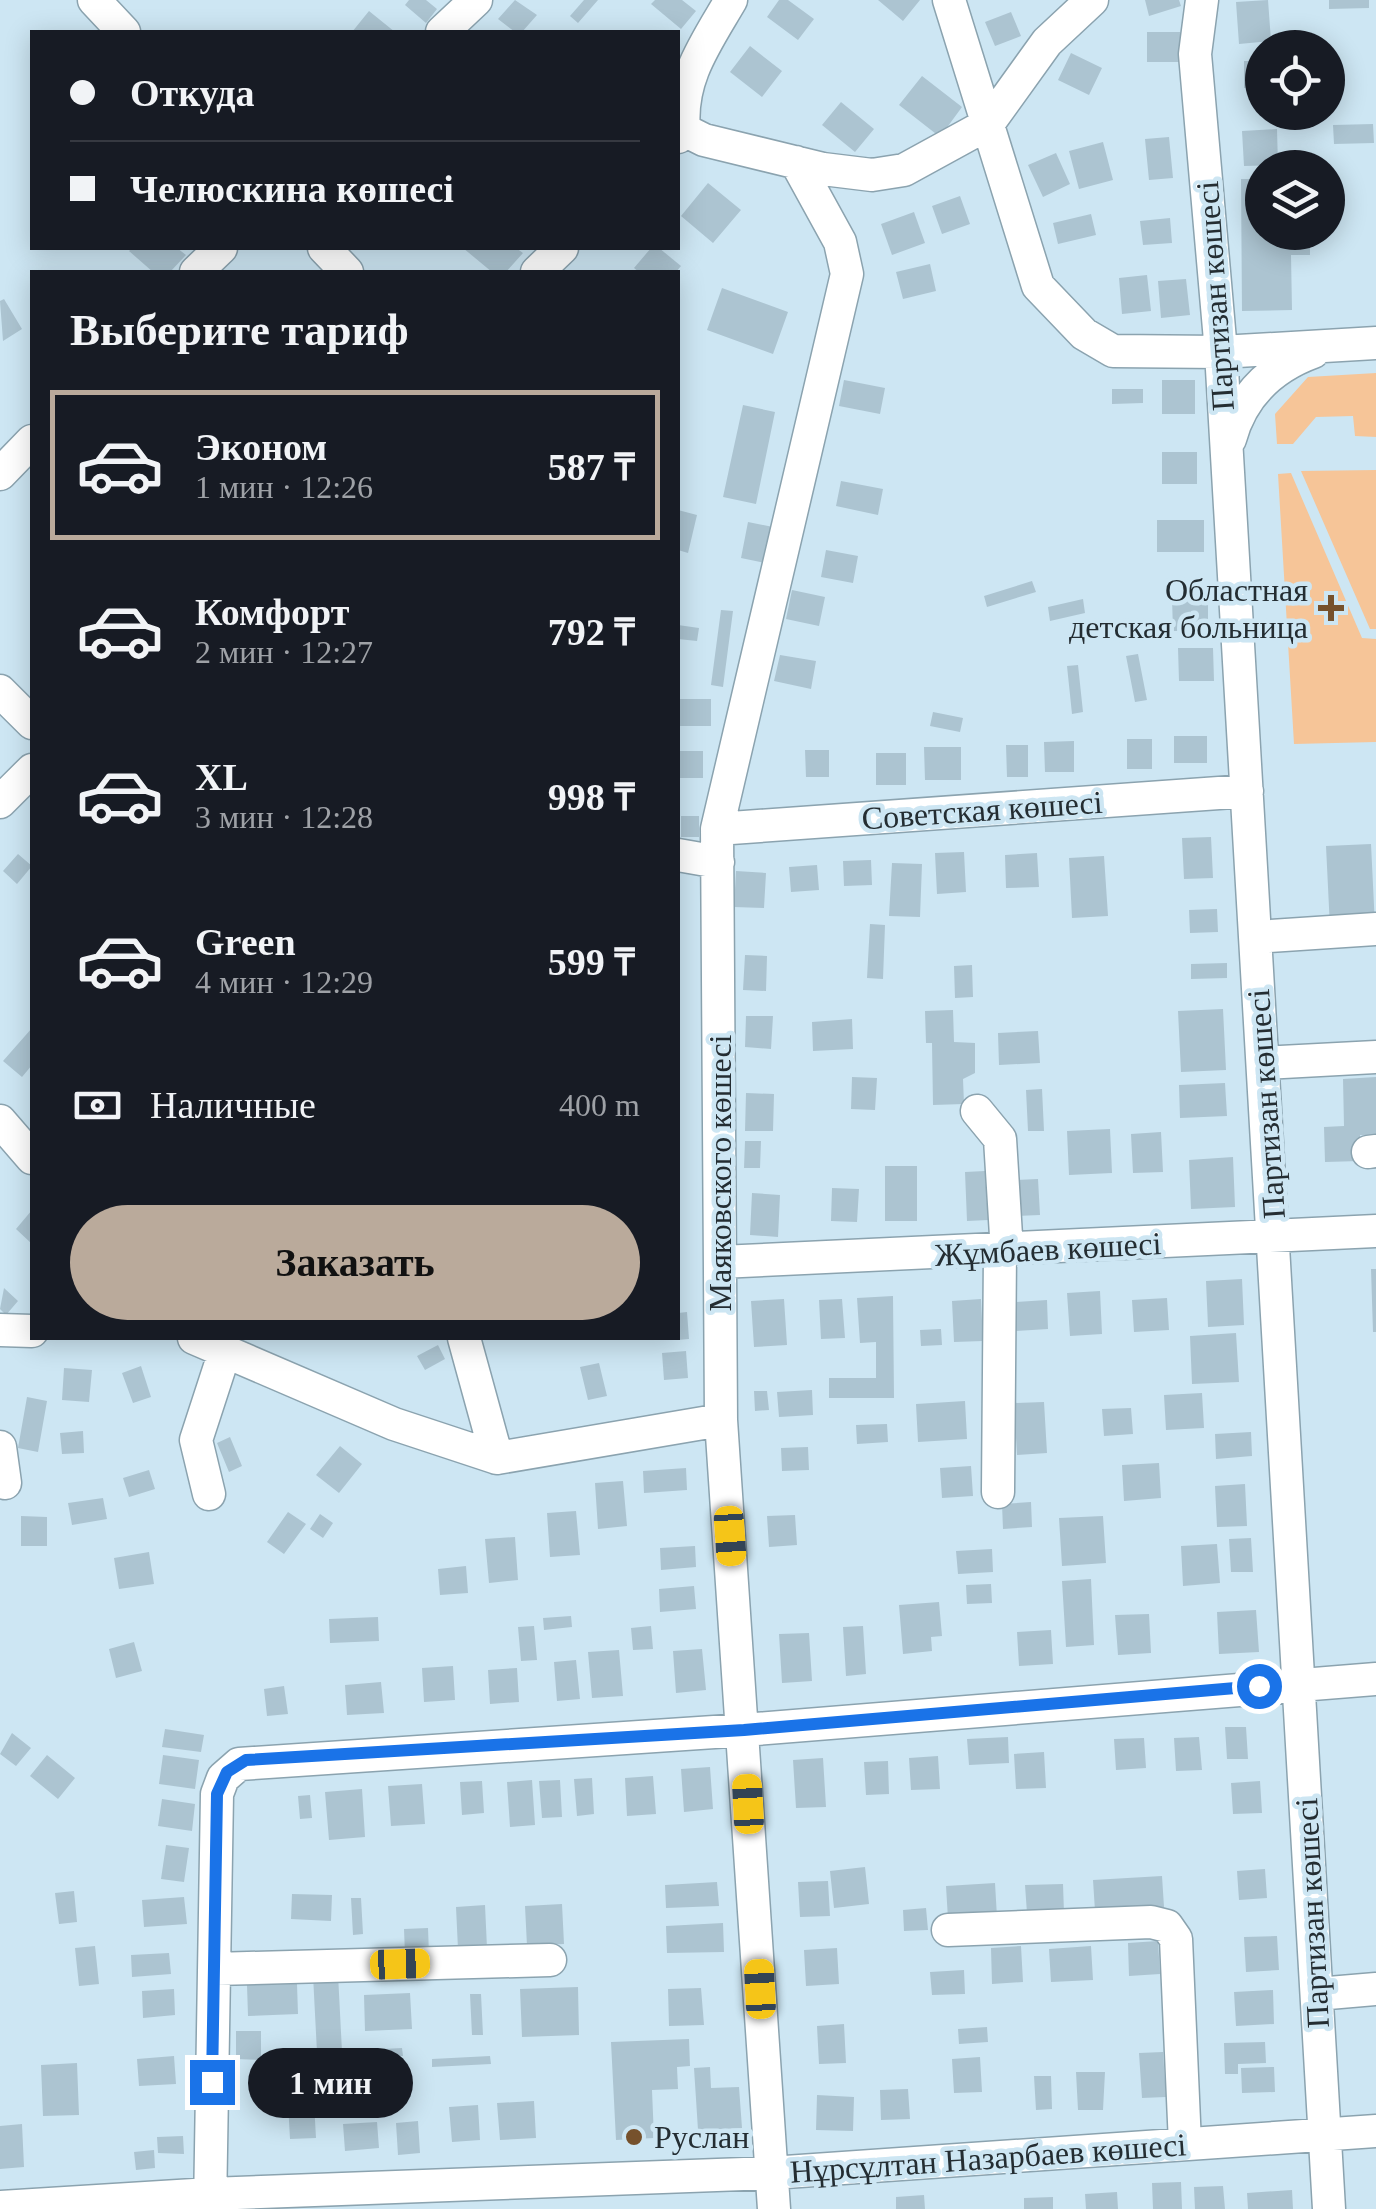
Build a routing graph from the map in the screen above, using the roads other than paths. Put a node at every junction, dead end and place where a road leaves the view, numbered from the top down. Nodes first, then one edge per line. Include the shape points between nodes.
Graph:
1 (94, 0) edge
2 (476, 0) edge
3 (731, 0) edge
4 (949, 0) edge
5 (1092, 0) edge
6 (1202, 0) edge
7 (122, 30) edge
8 (444, 30) edge
9 (988, 124) junction
10 (681, 134) edge
11 (796, 162) junction
12 (219, 250) edge
13 (326, 250) edge
14 (560, 250) edge
15 (198, 270) edge
16 (346, 270) edge
17 (538, 270) edge
18 (1376, 343) edge
19 (1334, 346) junction
20 (1221, 352) junction
21 (30, 443) edge
22 (1227, 453) junction
23 (0, 474) edge
24 (0, 690) edge
25 (30, 721) edge
26 (30, 772) edge
27 (1246, 791) junction
28 (0, 802) edge
29 (718, 829) junction
30 (680, 855) edge
31 (718, 862) junction
32 (1376, 929) edge
33 (1256, 937) junction
34 (1376, 1057) edge
35 (1263, 1063) junction
36 (977, 1111) dead end
37 (0, 1121) edge
38 (30, 1156) edge
39 (1376, 1231) edge
40 (1275, 1238) junction
41 (1003, 1252) junction
42 (720, 1262) junction
43 (199, 1340) edge
44 (465, 1340) edge
45 (225, 1351) junction
46 (721, 1420) junction
47 (0, 1447) edge
48 (497, 1458) junction
49 (5, 1483) dead end
50 (998, 1492) dead end
51 (209, 1494) dead end
52 (1376, 1679) edge
53 (1299, 1683) junction
54 (744, 1730) junction
55 (948, 1930) dead end
56 (550, 1960) dead end
57 (214, 1969) junction
58 (1376, 1989) edge
59 (1317, 1994) junction
60 (1376, 2131) edge
61 (1325, 2135) junction
62 (1185, 2144) junction
63 (771, 2174) junction
64 (210, 2202) edge
65 (0, 2207) edge
66 (774, 2209) edge
67 (1329, 2209) edge

1 - 7 street
2 - 8 street
3 - 10 street via 686,85
4 - 9 street
5 - 9 street via 1046,42
6 - 20 street, Партизан көшесі via 1195,54
9 - 11 street via 886,175
9 - 20 street via 1038,286 1058,311 1113,351
10 - 11 street
11 - 29 street, Маяковского көшесі via 840,242 847,274
12 - 15 street
13 - 16 street
14 - 17 street
18 - 19 street
19 - 20 street
19 - 22 street via 1296,358 1266,378 1238,416
20 - 22 street, Партизан көшесі
21 - 23 street
22 - 27 street, Партизан көшесі
24 - 25 street
26 - 28 street
27 - 29 street, Советская көшесі
27 - 33 street, Партизан көшесі
29 - 31 street, Маяковского көшесі
30 - 31 street
31 - 42 street, Маяковского көшесі
32 - 33 street
33 - 35 street, Партизан көшесі
34 - 35 street
35 - 40 street, Партизан көшесі
36 - 41 street via 1000,1139
37 - 38 street
39 - 40 street, Жұмбаев көшесі
40 - 41 street, Жұмбаев көшесі
40 - 53 street, Партизан көшесі
41 - 42 street, Жұмбаев көшесі
41 - 50 street
42 - 46 street, Маяковского көшесі
43 - 45 street
44 - 48 street
45 - 48 street via 394,1424
45 - 51 street via 196,1440
46 - 48 street
46 - 54 street, Маяковского көшесі
47 - 49 street
52 - 53 street
53 - 54 street
53 - 59 street, Партизан көшесі
54 - 57 street via 246,1760 232,1768 217,1794
54 - 63 street, Маяковского көшесі
55 - 62 street via 1166,1926 1176,1939
56 - 57 street
57 - 64 street
58 - 59 street
59 - 61 street, Партизан көшесі
60 - 61 street, Нұрсұлтан Назарбаев көшесі
61 - 62 street, Нұрсұлтан Назарбаев көшесі
61 - 67 street, Партизан көшесі
62 - 63 street, Нұрсұлтан Назарбаев көшесі
63 - 64 street, Нұрсұлтан Назарбаев көшесі
63 - 66 street, Маяковского көшесі
64 - 65 street, Нұрсұлтан Назарбаев көшесі

